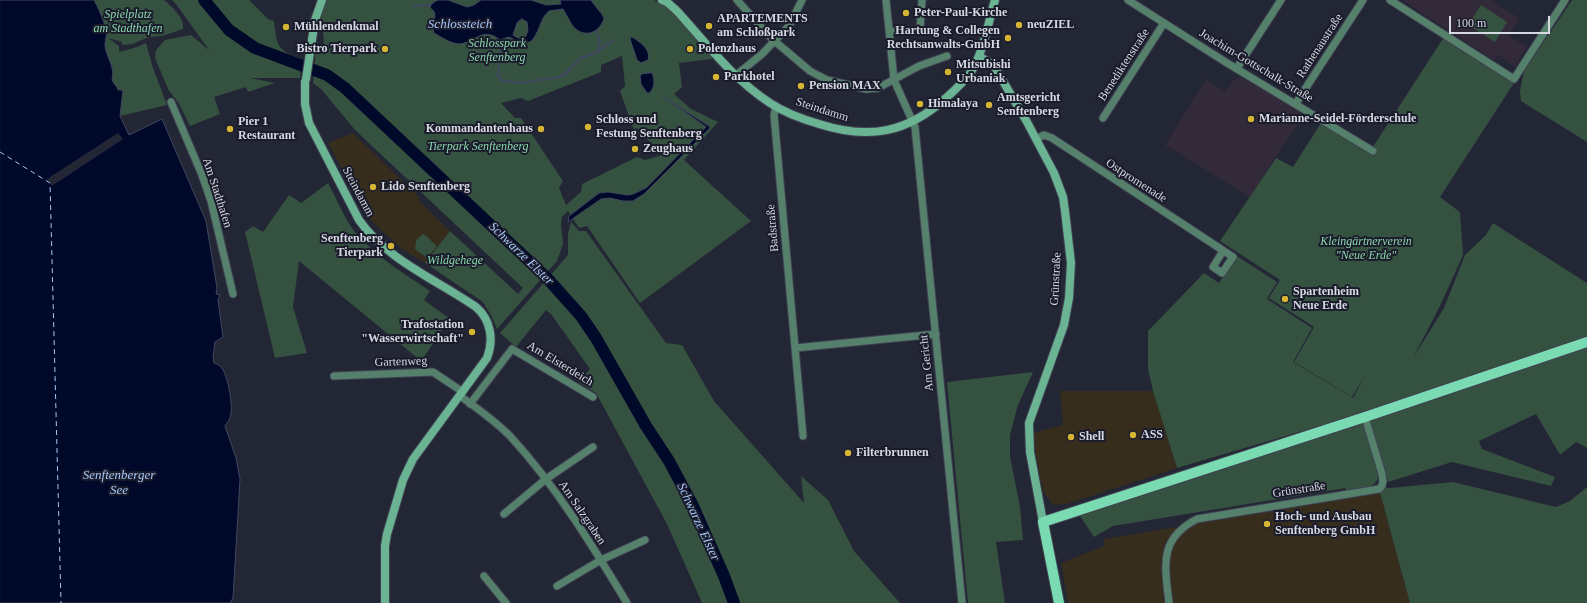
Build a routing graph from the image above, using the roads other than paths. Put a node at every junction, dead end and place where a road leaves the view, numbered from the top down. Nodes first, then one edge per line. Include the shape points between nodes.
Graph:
1 (322, 0) edge
2 (737, 0) edge
3 (802, 0) edge
4 (886, 0) edge
5 (922, 0) edge
6 (995, 0) edge
7 (1128, 0) edge
8 (1281, 0) edge
9 (1363, 0) edge
10 (1390, 0) edge
11 (1565, 0) edge
12 (666, 1) edge
13 (1164, 23) junction
14 (889, 31) junction
15 (775, 41) junction
16 (947, 56) dead end
17 (979, 56) junction
18 (1237, 68) junction
19 (735, 76) junction
20 (894, 80) junction
21 (171, 102) dead end
22 (1296, 103) junction
23 (776, 106) junction
24 (1103, 118) dead end
25 (912, 121) junction
26 (1036, 139) junction
27 (1374, 151) dead end
28 (1223, 251) dead end
29 (233, 294) dead end
30 (936, 334) junction
31 (1587, 342) edge
32 (795, 348) junction
33 (334, 376) dead end
34 (462, 394) junction
35 (593, 397) dead end
36 (470, 404) junction
37 (1365, 417) junction
38 (803, 436) dead end
39 (593, 447) dead end
40 (546, 479) junction
41 (504, 514) dead end
42 (1043, 522) junction
43 (645, 540) dead end
44 (601, 560) junction
45 (484, 576) dead end
46 (557, 586) dead end
47 (385, 603) edge
48 (506, 603) edge
49 (627, 603) edge
50 (962, 603) edge
51 (1059, 603) edge
52 (1169, 603) edge

1 - 34 street, Steindamm via 314,20 306,81 305,104 309,123 365,229 396,256 473,304 485,317 491,336 490,352
2 - 15 street
3 - 15 street via 789,26
4 - 14 street, Am Gericht
5 - 14 street via 920,30
6 - 17 street, Steindamm
7 - 13 street, Joachim-Gottschalk-Straße
8 - 18 street
9 - 22 street, Rathenaustraße
10 - 11 street via 1514,79
12 - 19 street, Steindamm
13 - 18 street, Joachim-Gottschalk-Straße
13 - 24 street, Benediktenstraße
14 - 20 street, Am Gericht
15 - 19 street
15 - 20 street via 793,58 826,80 866,89 878,88
16 - 20 street via 919,66
17 - 25 street, Steindamm via 971,72 961,83 937,106
17 - 26 street, Grünstraße via 994,66
18 - 22 street, Joachim-Gottschalk-Straße
19 - 23 street, Steindamm
20 - 25 street, Am Gericht
21 - 29 street, Am Stadthafen via 211,201
22 - 27 street, Joachim-Gottschalk-Straße
23 - 25 street, Steindamm via 801,119 847,132 888,130
23 - 32 street, Badstraße via 774,115
25 - 30 street, Am Gericht via 915,127
26 - 28 street, Ostpromenade via 1044,135 1052,138
26 - 42 street, Grünstraße via 1063,197 1071,263 1064,325 1029,423 1030,452
30 - 32 street
30 - 50 street, Am Gericht
31 - 37 main road
32 - 38 street, Badstraße
33 - 34 street, Gartenweg via 433,372
34 - 36 street, Am Salzgraben
34 - 47 street, Steindamm via 413,459 403,480 387,534 384,560
35 - 36 street, Am Elsterdeich via 512,349
36 - 40 street, Am Salzgraben via 509,436
37 - 42 main road
37 - 52 street, Grünstraße via 1382,474 1383,481 1379,489 1198,519 1186,525 1173,539 1166,553
39 - 40 street, Am Salzgraben
40 - 41 street, Am Salzgraben
40 - 44 street, Am Salzgraben
42 - 51 main road
43 - 44 street, Am Salzgraben
44 - 46 street, Am Salzgraben
44 - 49 street, Am Salzgraben
45 - 48 street

